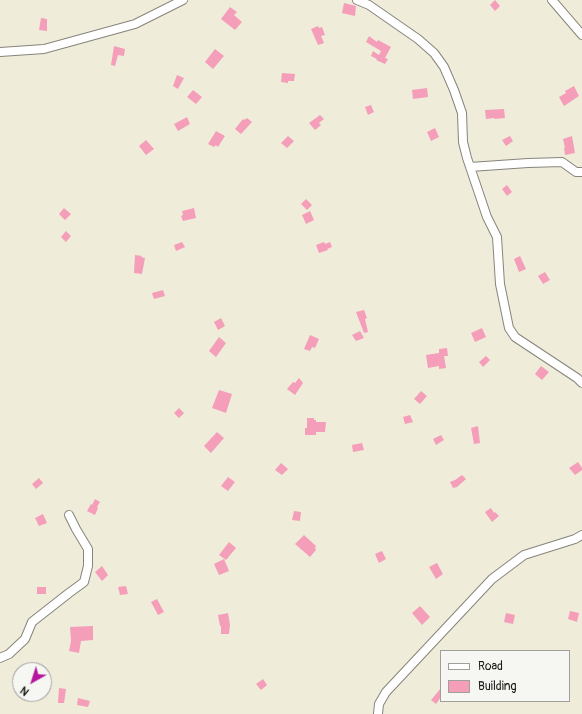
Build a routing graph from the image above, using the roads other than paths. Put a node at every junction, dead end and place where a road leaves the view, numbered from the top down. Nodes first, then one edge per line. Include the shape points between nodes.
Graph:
1 (183, 0) edge
2 (357, 0) edge
3 (552, 0) edge
4 (370, 3) edge
5 (582, 35) edge
6 (0, 52) edge
7 (470, 167) junction
8 (582, 172) edge
9 (582, 383) edge
10 (69, 515) dead end
11 (582, 536) edge
12 (0, 658) edge
13 (378, 714) edge

1 - 6 street via 135,24 44,49
2 - 4 street
3 - 5 street
4 - 7 street via 434,53 444,68 462,113 463,142
7 - 8 street via 562,162 576,172
7 - 9 street via 487,217 497,237 500,284 509,328 515,338
10 - 12 street via 88,549 88,566 84,582 32,622 25,639 9,654
11 - 13 street via 524,555 492,579 386,692 379,704

